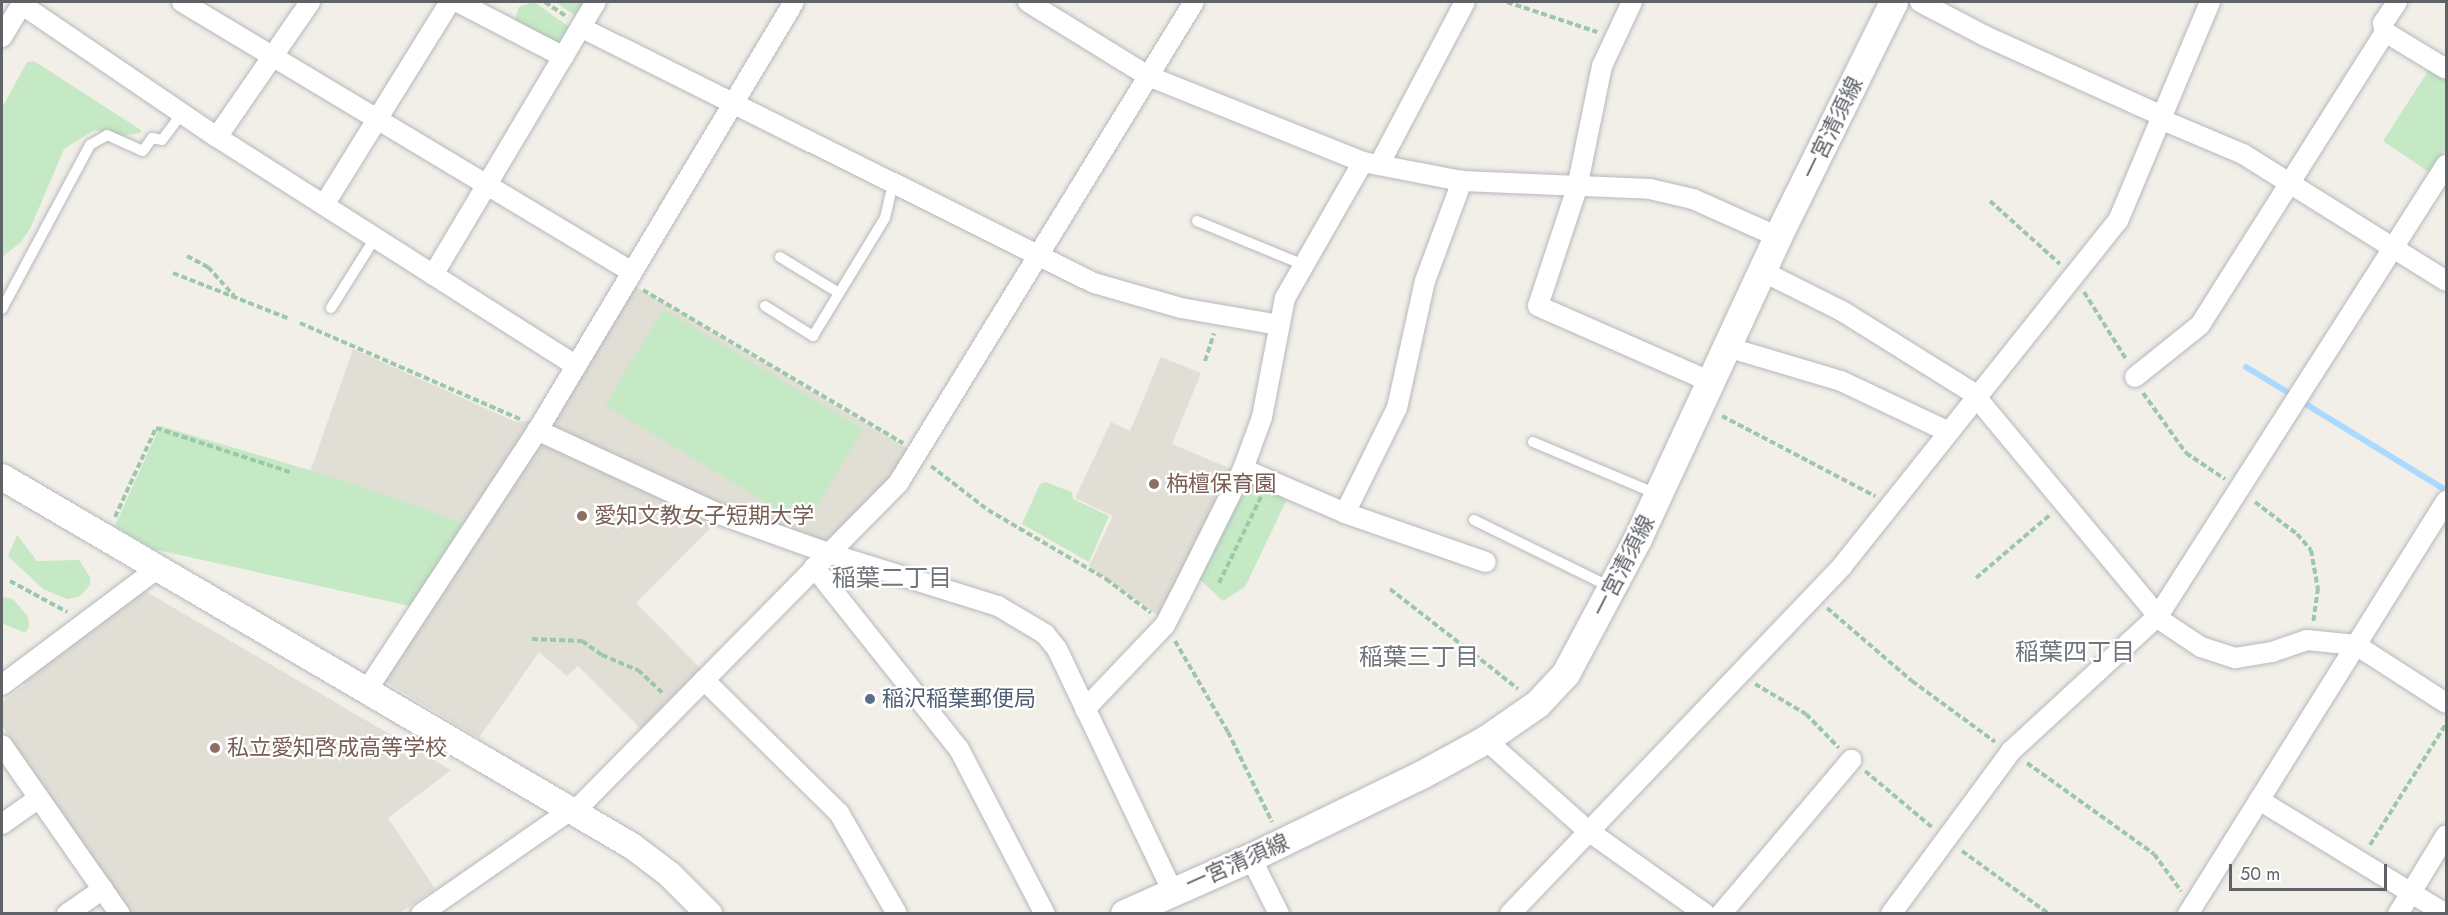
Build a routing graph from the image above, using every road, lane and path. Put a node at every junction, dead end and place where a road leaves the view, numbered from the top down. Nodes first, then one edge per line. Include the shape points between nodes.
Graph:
1 (182, 2) edge
2 (310, 2) edge
3 (450, 2) edge
4 (458, 2) edge
5 (596, 2) edge
6 (794, 2) edge
7 (1028, 2) edge
8 (1194, 2) edge
9 (1465, 2) edge
10 (1507, 2) edge
11 (1632, 2) edge
12 (1898, 2) edge
13 (2210, 2) edge
14 (2397, 2) edge
15 (22, 3) edge
16 (582, 28) junction
17 (2385, 32) junction
18 (2, 37) edge
19 (1615, 38) junction
20 (272, 56) junction
21 (564, 57) junction
22 (2446, 69) edge
23 (1148, 76) junction
24 (733, 103) junction
25 (182, 113) junction
26 (2161, 117) junction
27 (377, 119) junction
28 (217, 137) junction
29 (1371, 163) junction
30 (2446, 165) edge
31 (1462, 181) junction
32 (893, 182) junction
33 (2289, 183) junction
34 (487, 185) junction
35 (1577, 188) junction
36 (1990, 201) dead end
37 (324, 205) junction
38 (1197, 221) dead end
39 (1778, 237) junction
40 (375, 238) junction
41 (2392, 248) junction
42 (1039, 254) junction
43 (187, 256) dead end
44 (780, 257) dead end
45 (1304, 265) junction
46 (1762, 271) junction
47 (173, 273) dead end
48 (433, 275) junction
49 (629, 276) junction
50 (2074, 276) junction
51 (2446, 281) edge
52 (839, 293) junction
53 (235, 297) junction
54 (765, 306) dead end
55 (332, 308) dead end
56 (2, 309) edge
57 (1219, 315) junction
58 (287, 318) dead end
59 (300, 322) dead end
60 (1279, 325) junction
61 (1727, 347) junction
62 (1205, 361) dead end
63 (576, 366) junction
64 (2135, 377) junction
65 (1706, 394) junction
66 (1978, 397) junction
67 (538, 429) junction
68 (1949, 432) junction
69 (1533, 442) dead end
70 (916, 453) junction
71 (1243, 469) junction
72 (290, 472) dead end
73 (2, 477) edge
74 (1269, 480) junction
75 (2237, 489) junction
76 (1658, 495) junction
77 (2446, 501) edge
78 (1892, 504) junction
79 (2063, 504) junction
80 (1345, 513) junction
81 (1474, 520) dead end
82 (105, 537) junction
83 (821, 560) junction
84 (1486, 562) dead end
85 (158, 568) junction
86 (1976, 578) dead end
87 (10, 581) dead end
88 (1219, 583) dead end
89 (1612, 588) junction
90 (1390, 589) dead end
91 (1812, 597) junction
92 (70, 614) dead end
93 (2157, 616) junction
94 (1165, 625) junction
95 (532, 639) dead end
96 (2307, 640) junction
97 (1462, 645) dead end
98 (2356, 645) junction
99 (1474, 654) dead end
100 (1738, 674) junction
101 (704, 680) junction
102 (2, 685) edge
103 (367, 690) junction
104 (2446, 703) edge
105 (1538, 704) junction
106 (1085, 709) junction
107 (671, 714) junction
108 (2446, 724) edge
109 (1485, 740) junction
110 (2, 745) edge
111 (2010, 752) junction
112 (1851, 759) junction
113 (39, 798) junction
114 (2259, 800) junction
115 (573, 810) junction
116 (2, 824) edge
117 (1587, 830) junction
118 (2446, 835) edge
119 (1946, 839) junction
120 (1282, 843) junction
121 (1251, 858) junction
122 (2360, 861) junction
123 (103, 889) junction
124 (1173, 892) junction
125 (2411, 892) junction
126 (2190, 910) edge
127 (707, 913) edge
128 (67, 914) edge
129 (120, 914) edge
130 (421, 914) edge
131 (897, 914) edge
132 (1045, 914) edge
133 (1125, 914) edge
134 (1279, 914) edge
135 (1510, 914) edge
136 (1706, 914) edge
137 (1721, 914) edge
138 (1891, 914) edge
139 (2049, 914) edge
140 (2398, 914) edge
141 (2446, 914) edge

1 - 20 street
2 - 20 street
3 - 27 street
4 - 21 street
5 - 16 street
6 - 24 street
7 - 23 street
8 - 23 street
9 - 29 street
10 - 19 path
11 - 19 street
12 - 26 street via 1985,36
12 - 39 main road, 一宮清須線
13 - 26 street
14 - 17 street via 2383,23
15 - 18 street
15 - 25 street
16 - 21 street
16 - 24 street
17 - 22 street
17 - 33 street
19 - 35 street via 1602,66
20 - 27 street
20 - 28 street
21 - 34 street
23 - 29 street
23 - 42 street
24 - 32 street
24 - 49 street
25 - 28 street
25 - 56 lane via 162,140 152,138 143,151 107,135 90,145
26 - 33 street via 2243,154
26 - 50 street via 2118,221
27 - 34 street
27 - 37 street
28 - 37 street
29 - 31 street
29 - 45 street
30 - 41 street
31 - 35 street
31 - 80 street via 1425,281 1397,408
32 - 42 street
32 - 52 lane via 885,218
33 - 41 street
33 - 64 street via 2200,325
34 - 48 street
34 - 49 street
35 - 39 street via 1650,189 1694,199
35 - 65 street via 1538,306
36 - 50 path
37 - 40 street
38 - 45 lane
39 - 46 main road, 一宮清須線
40 - 48 street
40 - 55 lane
41 - 51 street
41 - 75 street
42 - 57 street via 1094,283
42 - 70 street
43 - 53 path via 208,267
44 - 52 lane
45 - 60 street via 1285,298
46 - 61 main road, 一宮清須線
46 - 66 street via 1852,316
47 - 53 path
48 - 63 street
49 - 63 street
49 - 70 path
50 - 64 path via 2115,338
50 - 66 street
52 - 54 lane via 813,336
53 - 58 path
57 - 60 street
57 - 62 path
59 - 67 path
60 - 71 street via 1262,417
61 - 65 main road, 一宮清須線
61 - 68 street via 1840,381
63 - 67 street
64 - 75 path via 2151,409 2181,448
65 - 76 main road, 一宮清須線
65 - 78 path
66 - 68 street
66 - 79 street
67 - 83 street
67 - 103 street
68 - 78 street
69 - 76 lane
70 - 83 street via 899,482
70 - 94 path via 988,510 1106,579
71 - 74 street
71 - 94 street
72 - 82 path via 156,428
73 - 82 street
74 - 80 street
74 - 88 path
75 - 93 street via 2191,570
75 - 96 path via 2298,534 2311,550 2318,588
76 - 89 main road, 一宮清須線
77 - 98 street
78 - 91 street
79 - 86 path
79 - 93 street
80 - 84 street
81 - 89 lane
82 - 85 street
83 - 101 street
83 - 106 street via 998,606 1022,617 1057,649
83 - 132 street via 959,749
85 - 102 street
85 - 103 street
87 - 92 path
89 - 105 main road, 一宮清須線 via 1566,674
90 - 97 path
91 - 100 street
91 - 111 path via 1849,624 1912,681
93 - 96 street via 2201,647 2235,658 2272,652
93 - 111 street
94 - 106 street
94 - 120 path via 1228,732
95 - 107 path via 582,641 602,655 638,670 660,688
96 - 98 street
98 - 104 street
98 - 114 street
99 - 105 path
100 - 112 path via 1806,714
100 - 117 street
101 - 107 street
101 - 131 street via 839,813
103 - 115 street
105 - 109 main road, 一宮清須線
106 - 124 street
107 - 115 street
108 - 122 path
109 - 117 street
109 - 120 main road, 一宮清須線
110 - 113 street
111 - 119 street
111 - 126 path via 2154,854
112 - 119 path
112 - 137 street
113 - 116 street
113 - 123 street
114 - 122 street
114 - 126 street
115 - 127 street via 632,846
115 - 130 street
117 - 135 street
117 - 136 street
118 - 125 street
119 - 138 street
119 - 139 path
120 - 121 main road, 一宮清須線
121 - 124 main road, 一宮清須線
121 - 134 street
122 - 125 street
123 - 128 street
123 - 129 street
124 - 133 main road, 一宮清須線
125 - 140 street
125 - 141 street

